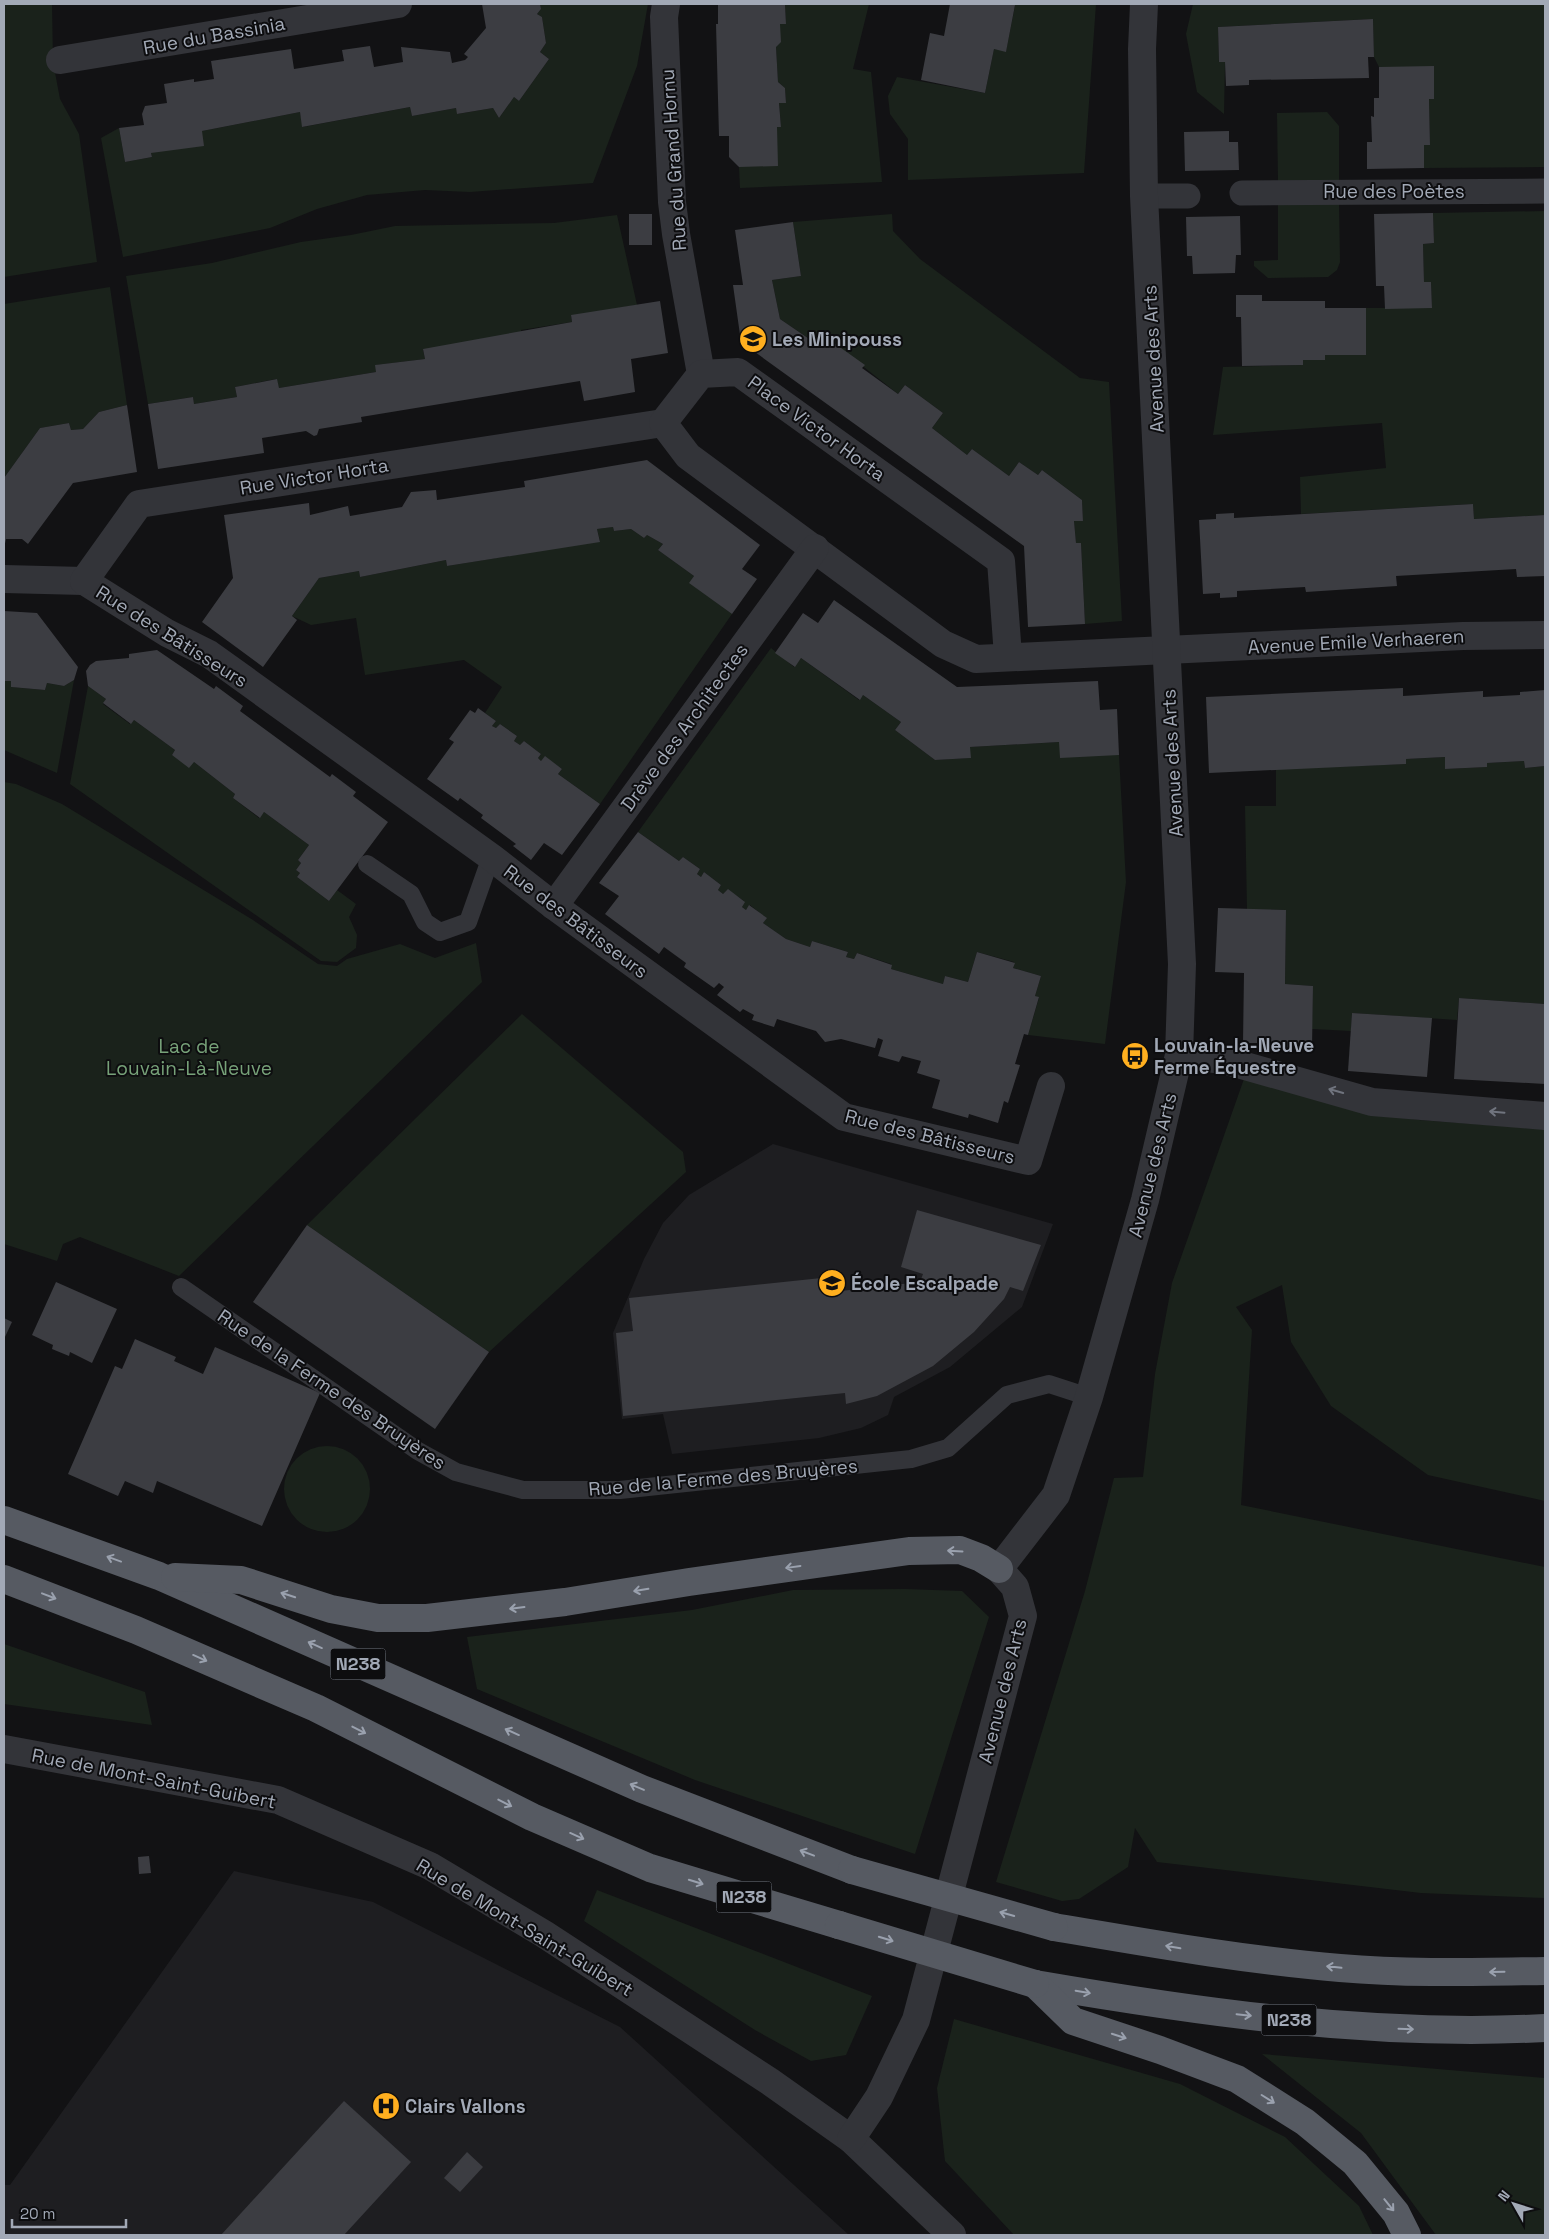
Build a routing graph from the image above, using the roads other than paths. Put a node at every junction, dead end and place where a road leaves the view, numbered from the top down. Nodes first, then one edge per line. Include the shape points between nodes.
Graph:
1 (398, 4) edge
2 (666, 4) edge
3 (1144, 4) edge
4 (60, 60) dead end
5 (1545, 190) edge
6 (1242, 193) dead end
7 (1144, 196) junction
8 (1188, 196) dead end
9 (701, 374) junction
10 (663, 423) junction
11 (815, 548) junction
12 (4, 579) edge
13 (84, 581) junction
14 (1545, 635) edge
15 (1166, 650) junction
16 (1008, 656) junction
17 (492, 857) junction
18 (367, 864) dead end
19 (554, 906) junction
20 (1179, 1055) junction
21 (1050, 1086) dead end
22 (1545, 1116) edge
23 (181, 1287) dead end
24 (1089, 1397) junction
25 (4, 1520) edge
26 (999, 1569) junction
27 (159, 1576) junction
28 (4, 1579) edge
29 (4, 1749) edge
30 (1545, 1971) edge
31 (1035, 1984) junction
32 (1545, 2028) edge
33 (851, 2139) junction
34 (952, 2235) edge
35 (1407, 2235) edge

1 - 4 street, Rue du Bassinia
2 - 9 street, Rue du Grand Hornu via 672,202
3 - 7 street, Avenue des Arts
5 - 6 street, Rue des Poètes
7 - 8 street
7 - 15 street, Avenue des Arts
9 - 10 street
9 - 16 street, Place Victor Horta via 738,372 1001,561
10 - 11 street via 688,456
10 - 13 street, Rue Victor Horta via 146,502 139,504
11 - 16 street via 942,644 976,659
11 - 19 street, Drève des Architectes
12 - 13 street
13 - 17 street, Rue des Bâtisseurs via 167,633 209,654
14 - 15 street, Avenue Emile Verhaeren via 1453,636
15 - 16 street
15 - 20 street, Avenue des Arts via 1182,964
17 - 18 lane via 468,922 440,932 425,922 411,894
17 - 19 street, Rue des Bâtisseurs
19 - 21 street, Rue des Bâtisseurs via 844,1117 1028,1161
22 -> 20 street via 1372,1102 1224,1060
20 - 24 street, Avenue des Arts via 1145,1200
23 - 24 lane, Rue de la Ferme des Bruyères via 418,1451 456,1472 523,1490 620,1490 912,1459 948,1448 1007,1395 1049,1384
24 - 26 street, Avenue des Arts via 1056,1495
27 -> 25 highway, N238
26 -> 27 highway via 960,1550 909,1552 565,1602 427,1618 378,1618 331,1609 241,1580
26 - 33 street, Avenue des Arts via 1015,1587 1023,1616 916,2020 879,2097
30 -> 27 highway, N238, bridge via 1340,1968 1191,1950 1054,1927 852,1870 683,1805
28 -> 31 highway, N238, bridge via 136,1630 316,1708 532,1817 650,1868
29 - 33 street, Rue de Mont-Saint-Guibert via 278,1800 430,1866 560,1945 769,2081
31 -> 32 highway, N238 via 1175,2008 1355,2027 1475,2032
31 -> 35 highway via 1073,2021 1237,2079 1305,2122 1355,2163 1396,2213
33 - 34 street, Rue de Mont-Saint-Guibert

